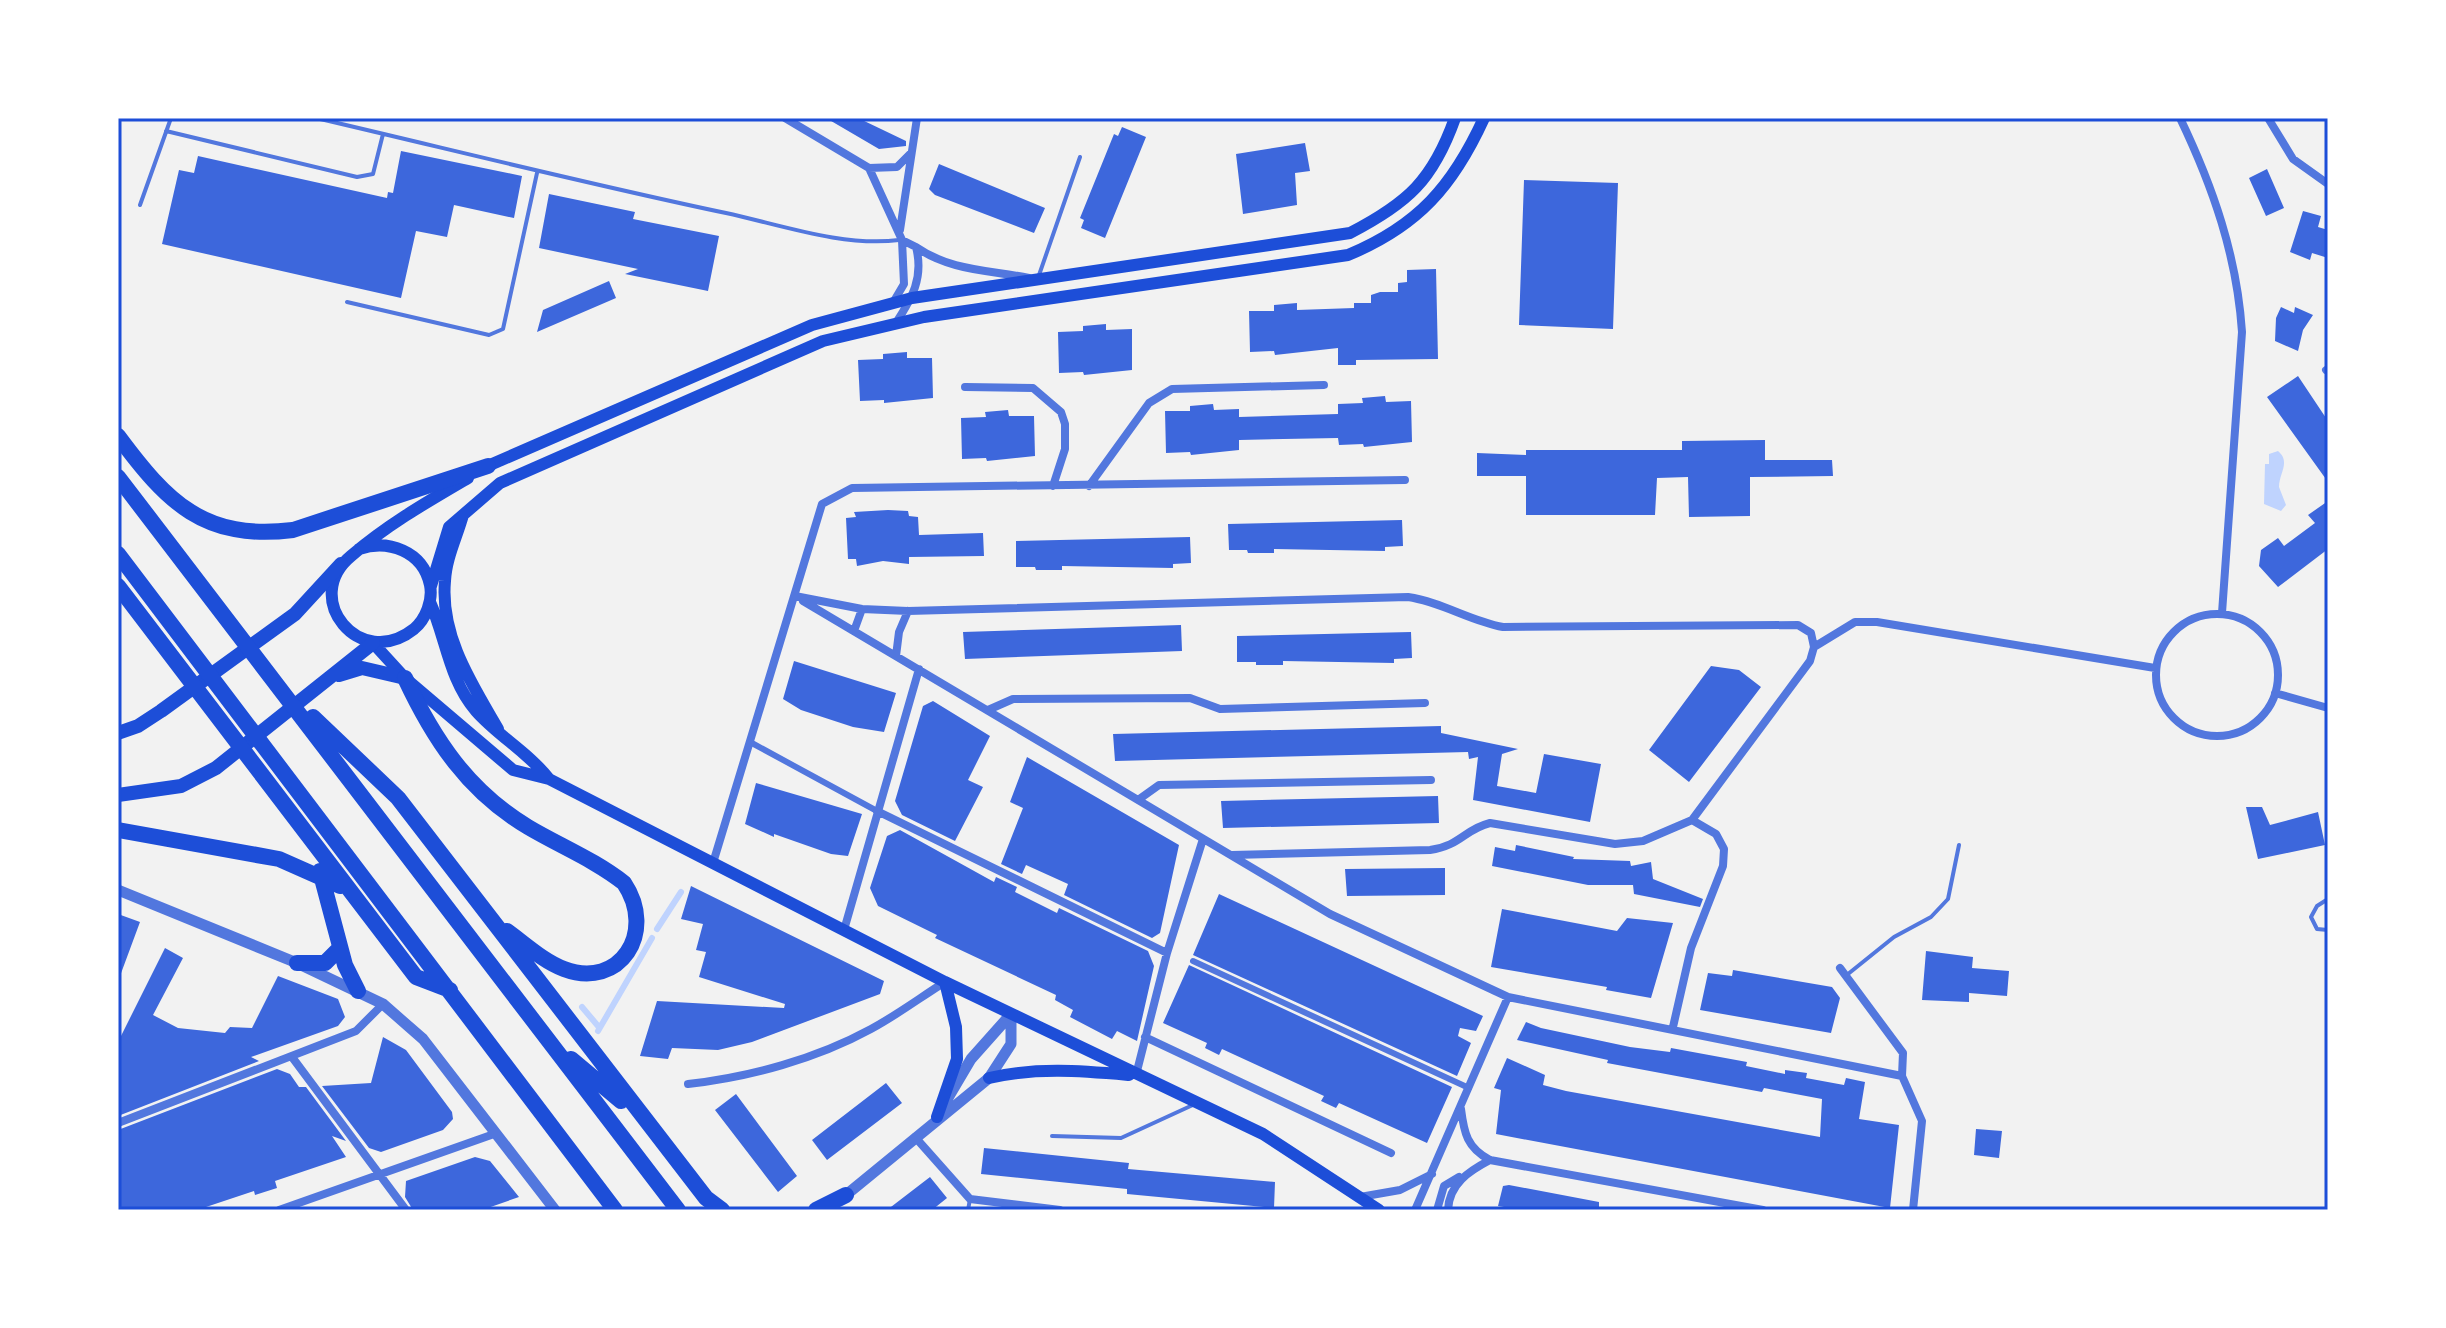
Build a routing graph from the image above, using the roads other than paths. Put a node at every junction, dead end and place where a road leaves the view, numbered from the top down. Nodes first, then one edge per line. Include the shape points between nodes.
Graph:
1 (171, 118) edge
2 (316, 118) edge
3 (785, 118) edge
4 (917, 118) edge
5 (1446, 118) edge
6 (1455, 118) edge
7 (1484, 118) edge
8 (2180, 118) edge
9 (2268, 118) edge
10 (166, 131) junction
11 (383, 134) junction
12 (910, 154) junction
13 (1442, 154) junction
14 (1080, 157) dead end
15 (869, 168) junction
16 (537, 173) junction
17 (2328, 184) edge
18 (140, 205) dead end
19 (901, 235) junction
20 (916, 247) junction
21 (1038, 280) junction
22 (912, 298) junction
23 (894, 301) junction
24 (347, 302) dead end
25 (896, 323) junction
26 (1324, 385) dead end
27 (965, 387) dead end
28 (118, 436) edge
29 (488, 466) junction
30 (118, 477) edge
31 (1405, 480) dead end
32 (1053, 486) junction
33 (1089, 486) junction
34 (464, 511) junction
35 (359, 549) junction
36 (118, 554) edge
37 (341, 564) junction
38 (118, 586) edge
39 (431, 586) junction
40 (795, 596) junction
41 (118, 597) edge
42 (430, 602) junction
43 (134, 606) junction
44 (862, 609) junction
45 (908, 611) junction
46 (2222, 613) junction
47 (854, 631) junction
48 (373, 643) junction
49 (1814, 647) junction
50 (896, 656) junction
51 (2155, 668) junction
52 (919, 669) junction
53 (335, 676) junction
54 (405, 678) junction
55 (276, 681) junction
56 (2275, 693) junction
57 (1425, 703) dead end
58 (2328, 708) edge
59 (988, 710) junction
60 (498, 729) junction
61 (118, 733) edge
62 (750, 742) junction
63 (549, 779) junction
64 (1431, 780) dead end
65 (118, 795) edge
66 (1138, 800) junction
67 (877, 811) junction
68 (1692, 820) junction
69 (118, 830) edge
70 (309, 839) junction
71 (1203, 839) junction
72 (1959, 845) dead end
73 (1232, 855) junction
74 (713, 863) junction
75 (321, 875) junction
76 (118, 890) edge
77 (349, 892) junction
78 (2328, 899) edge
79 (489, 918) junction
80 (844, 930) junction
81 (2328, 930) edge
82 (340, 948) junction
83 (1167, 953) junction
84 (1193, 961) dead end
85 (297, 963) junction
86 (1843, 972) joint
87 (945, 982) junction
88 (358, 991) junction
89 (452, 991) junction
90 (1508, 997) junction
91 (383, 1004) junction
92 (1011, 1014) junction
93 (1673, 1027) junction
94 (1145, 1037) junction
95 (550, 1042) junction
96 (292, 1057) junction
97 (1136, 1076) junction
98 (1902, 1076) junction
99 (989, 1078) junction
100 (688, 1084) dead end
101 (1469, 1088) junction
102 (1196, 1103) junction
103 (1461, 1109) junction
104 (937, 1117) junction
105 (644, 1119) junction
106 (118, 1123) edge
107 (494, 1134) junction
108 (1052, 1136) dead end
109 (915, 1137) junction
110 (1391, 1153) dead end
111 (1490, 1160) junction
112 (1470, 1170) junction
113 (1433, 1173) junction
114 (380, 1175) junction
115 (846, 1195) junction
116 (1360, 1197) junction
117 (970, 1199) junction
118 (710, 1204) edge
119 (1041, 1209) edge
120 (279, 1210) edge
121 (406, 1210) edge
122 (555, 1210) edge
123 (615, 1210) edge
124 (678, 1210) edge
125 (722, 1210) edge
126 (816, 1210) edge
127 (826, 1210) edge
128 (968, 1210) edge
129 (1060, 1210) edge
130 (1379, 1210) edge
131 (1415, 1210) edge
132 (1437, 1210) edge
133 (1448, 1210) edge
134 (1763, 1210) edge
135 (1913, 1210) edge

1 - 10 lane
2 - 11 lane
3 - 15 street
4 - 12 street
5 - 13 main road
6 - 13 main road
7 - 25 main road via 1467,155 1422,212 1383,240 1348,255
8 - 46 street via 2224,223 2240,290 2242,332
9 - 17 street via 2293,159
10 - 11 lane via 357,177 373,174
10 - 18 lane
11 - 16 lane
12 - 15 street via 897,167
12 - 19 street
13 - 21 main road via 1409,196 1350,233
14 - 21 lane
15 - 19 street
16 - 19 lane via 866,242
16 - 24 lane via 503,329 489,335
19 - 20 street
19 - 23 street via 904,284
20 - 21 street via 958,267
20 - 22 street via 921,273
21 - 22 main road
22 - 23 main road
22 - 25 street
23 - 29 main road via 812,325
25 - 34 main road via 809,347 500,483
26 - 33 street via 1183,387 1160,394
27 - 32 street via 1033,388 1061,412 1065,449
28 - 29 highway via 156,487 175,503 209,522 271,532 293,530
29 - 35 main road
30 - 55 highway
31 - 33 street
32 - 33 street
32 - 40 street via 852,488 837,493 822,504
34 - 39 main road via 449,527
34 - 60 main road via 450,553 444,604 465,671
35 - 37 main road
35 - 39 main road via 398,547 418,560
36 - 89 highway
37 - 48 main road via 332,583 334,609 345,628
37 - 61 main road via 295,614 161,711
38 - 43 highway
39 - 42 main road
40 - 44 street
40 - 47 street
40 - 62 street
41 - 43 highway
42 - 48 main road via 420,624 401,639
42 - 60 main road via 459,685
43 - 70 highway
44 - 45 street
44 - 47 street
45 - 49 street via 1408,597 1503,627 1798,625 1811,633
45 - 50 street
46 - 51 street via 2193,618 2167,638
46 - 56 street via 2249,621 2267,638 2278,667
47 - 50 street
48 - 53 main road
48 - 54 main road
49 - 51 street via 1855,622 1877,622
49 - 68 street via 1785,697
50 - 52 street
51 - 56 street via 2161,701 2183,727 2212,738 2240,734 2264,716
52 - 59 street
52 - 67 street
53 - 54 main road via 362,668
53 - 65 main road via 216,768 181,786
54 - 63 main road via 513,770
54 - 79 highway via 427,726 471,783 499,808 617,878 635,899 639,915 629,950 602,971 584,973 544,959
55 - 79 highway via 398,798
55 - 95 highway
56 - 58 street
57 - 59 street via 1220,709 1190,698 1013,699
59 - 66 street
60 - 63 main road
62 - 67 street
62 - 74 street
63 - 74 main road
64 - 66 street via 1159,785
66 - 71 street
67 - 80 street
67 - 83 street
68 - 73 street via 1643,841 1615,844 1490,823 1450,847
68 - 93 street via 1716,834 1724,849 1723,866 1691,948
69 - 75 highway via 243,850
70 - 75 highway
70 - 77 highway
71 - 73 street
71 - 83 street
72 - 86 lane via 1948,899 1931,917
73 - 90 street via 1330,914
74 - 80 main road
75 - 77 highway
75 - 82 highway
76 - 85 street
77 - 89 highway via 416,977
78 - 81 lane via 2311,917 2317,929
79 - 105 highway
80 - 87 main road
82 - 85 highway via 325,963
82 - 88 highway
83 - 94 street
84 - 101 street
85 - 88 street
86 - 98 street via 1903,1053
87 - 92 main road
87 - 100 street via 854,1037 735,1078
87 - 104 main road via 957,1059
88 - 91 street
89 - 123 highway
90 - 93 street
90 - 101 street
91 - 96 street via 356,1031
91 - 107 street via 423,1039
92 - 97 main road
92 - 99 street via 1011,1044
92 - 104 street via 971,1059
93 - 98 street
94 - 97 street
94 - 110 street
95 - 105 highway
95 - 124 highway
96 - 106 street
96 - 114 street
97 - 99 main road via 1066,1070
97 - 102 main road
98 - 135 street via 1922,1121
99 - 104 street
101 - 103 street
102 - 108 lane via 1121,1138
102 - 116 main road via 1263,1134
103 - 111 street via 1465,1137
103 - 113 street
104 - 109 street
105 - 118 highway
107 - 114 street
107 - 122 street
109 - 115 street
109 - 117 street
111 - 112 street
111 - 134 street
112 - 132 street via 1444,1186
112 - 133 street via 1457,1183
113 - 116 street via 1400,1190
113 - 131 street
114 - 120 street
114 - 121 street
115 - 126 highway
115 - 127 highway
116 - 130 main road
117 - 119 street
117 - 128 lane
118 - 125 highway
119 - 129 street

